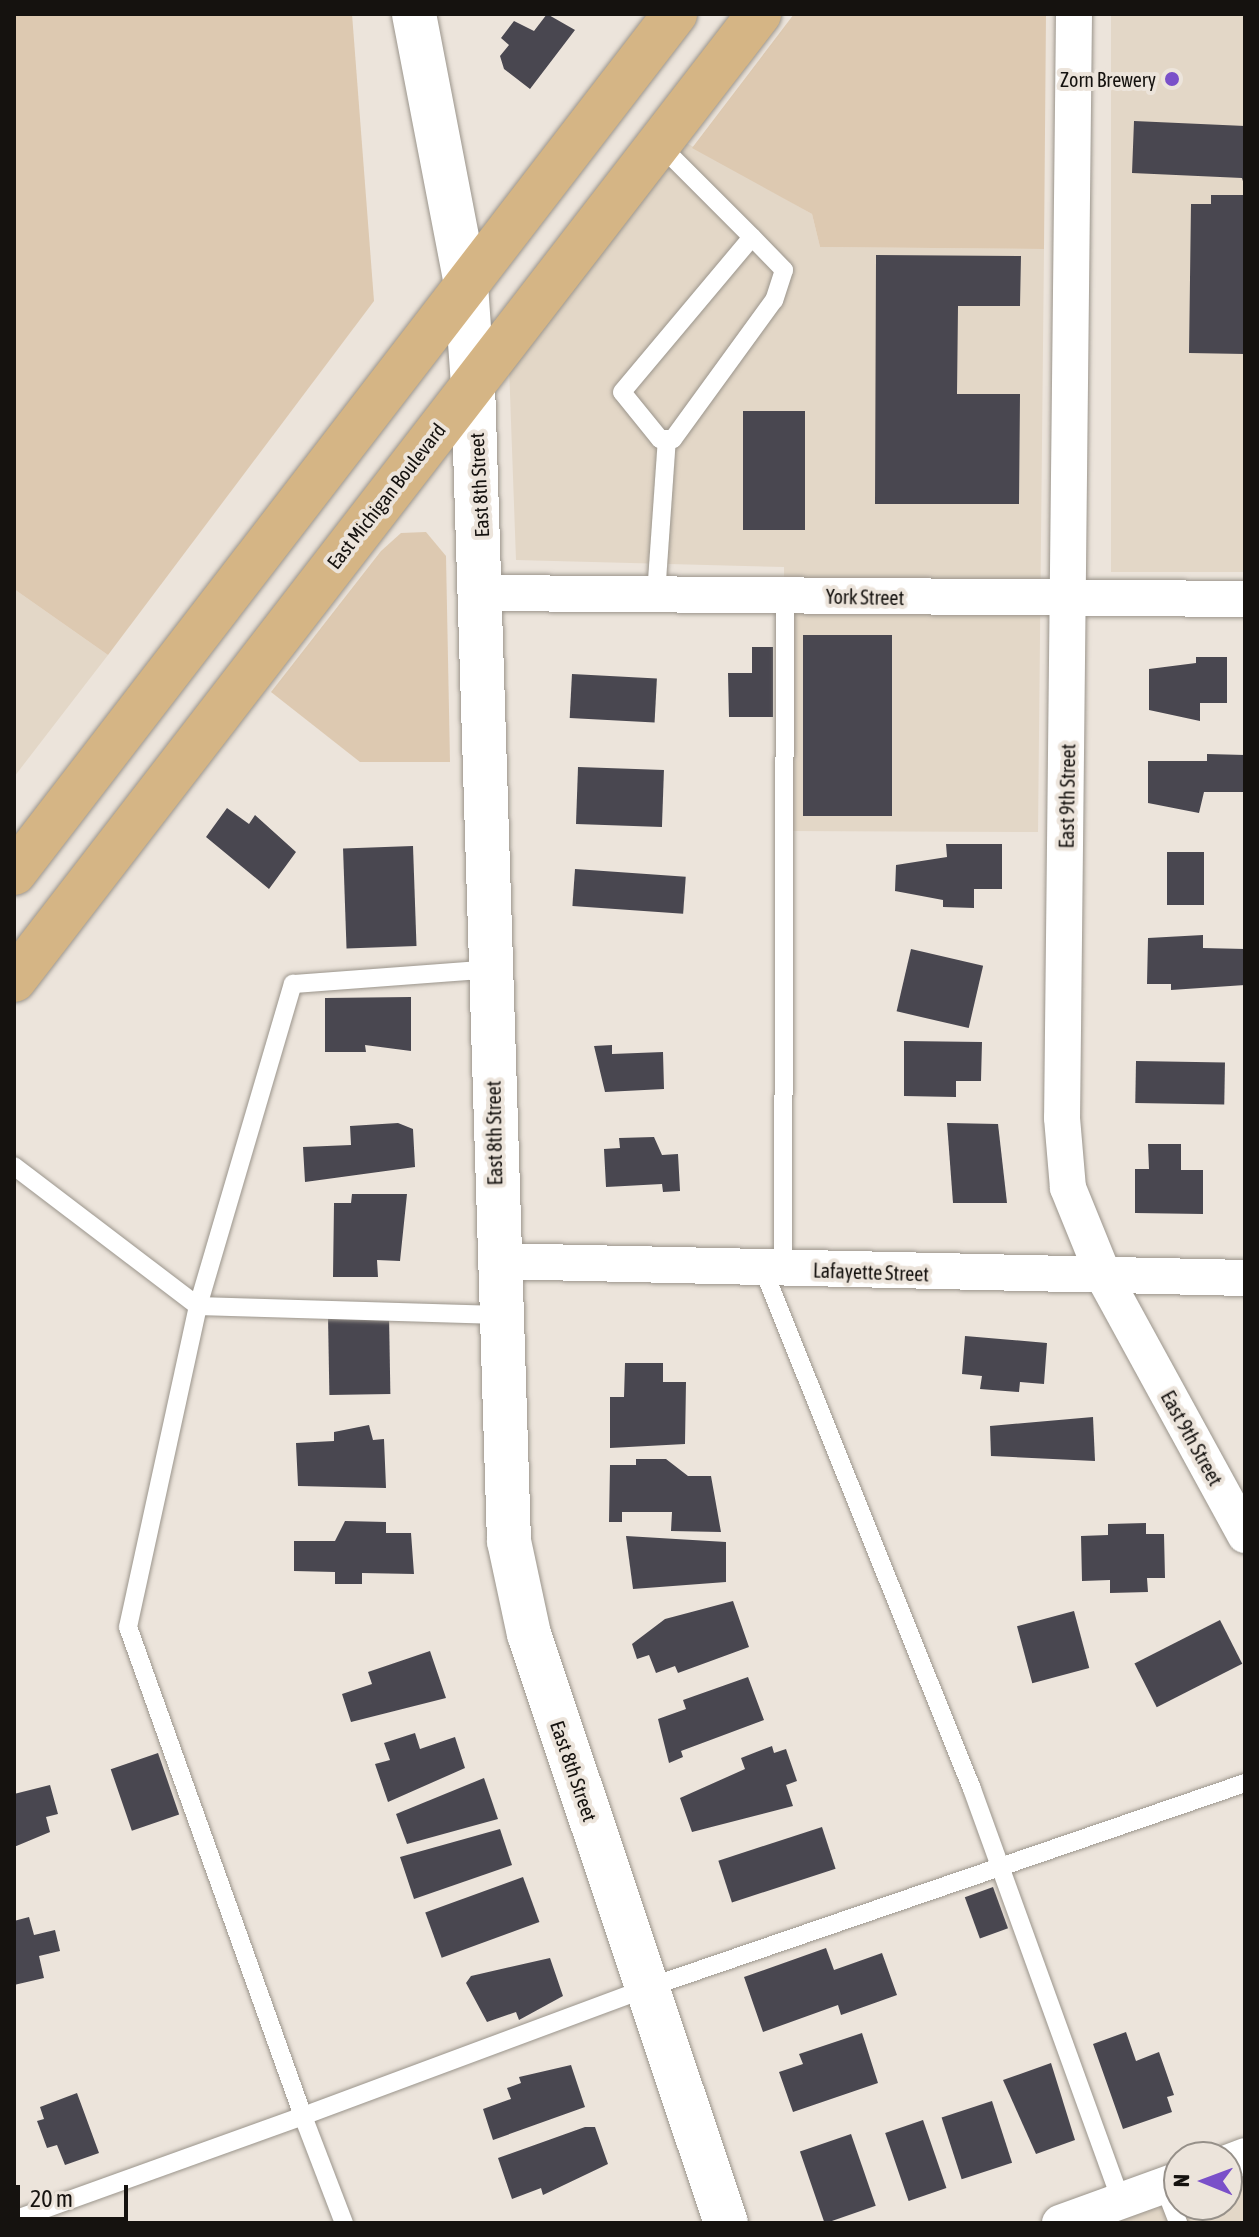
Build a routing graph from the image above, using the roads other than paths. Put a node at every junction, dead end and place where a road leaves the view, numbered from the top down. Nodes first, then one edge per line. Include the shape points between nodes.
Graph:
1 (414, 14) edge
2 (759, 14) edge
3 (1074, 14) edge
4 (671, 15) edge
5 (659, 144) junction
6 (752, 237) junction
7 (466, 285) junction
8 (473, 384) junction
9 (667, 439) junction
10 (484, 593) junction
11 (656, 595) junction
12 (785, 596) junction
13 (1070, 599) junction
14 (1245, 599) edge
15 (14, 873) edge
16 (491, 969) junction
17 (14, 980) edge
18 (14, 1166) edge
19 (497, 1261) junction
20 (773, 1269) junction
21 (1245, 1278) edge
22 (1105, 1279) junction
23 (198, 1306) junction
24 (499, 1315) junction
25 (1245, 1535) edge
26 (1245, 1783) edge
27 (1000, 1868) junction
28 (647, 1988) junction
29 (303, 2116) junction
30 (1163, 2186) edge
31 (1121, 2201) junction
32 (14, 2220) edge
33 (344, 2223) edge
34 (726, 2223) edge
35 (1060, 2223) edge

1 - 7 street, East 8th Street
2 - 5 main road, East Michigan Boulevard
3 - 13 street, East 9th Street
4 - 7 main road
5 - 6 lane
5 - 8 main road, East Michigan Boulevard
6 - 9 lane via 784,270 774,300
6 - 9 lane via 622,392
7 - 8 street, East 8th Street
7 - 15 main road
8 - 10 street, East 8th Street
8 - 17 main road, East Michigan Boulevard
9 - 11 lane
10 - 11 street, York Street
10 - 16 street, East 8th Street
11 - 12 street, York Street
12 - 13 street, York Street
12 - 20 lane
13 - 14 street, York Street
13 - 22 street, East 9th Street via 1062,1118 1068,1188
16 - 19 street, East 8th Street
16 - 23 lane via 293,984
18 - 23 lane
19 - 20 street, Lafayette Street
19 - 24 street, East 8th Street
20 - 22 street, Lafayette Street
20 - 27 lane
21 - 22 street, Lafayette Street
22 - 25 street, East 9th Street
23 - 24 lane
23 - 29 lane via 128,1627
24 - 28 street, East 8th Street via 509,1541 529,1634
26 - 27 lane
27 - 28 lane
27 - 31 lane
28 - 29 lane
28 - 34 street, East 8th Street
29 - 32 lane
29 - 33 lane
30 - 31 street
31 - 35 street

